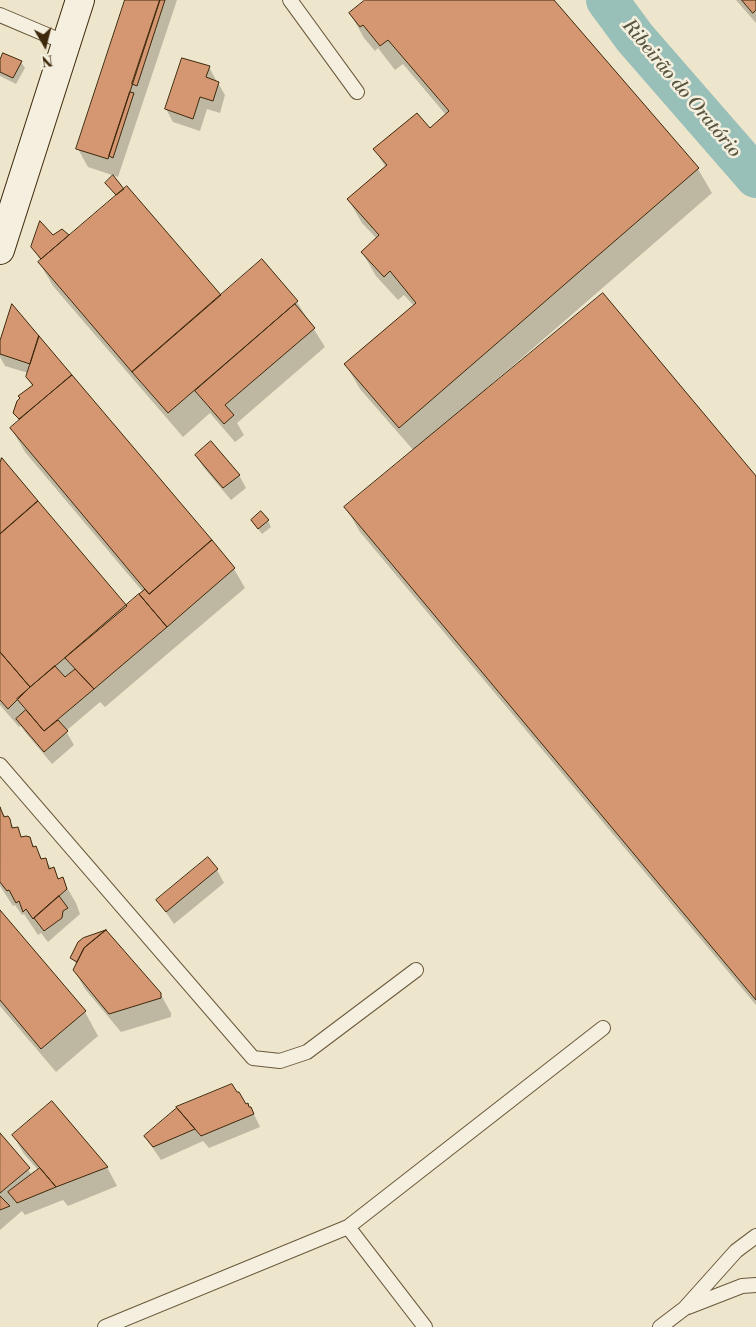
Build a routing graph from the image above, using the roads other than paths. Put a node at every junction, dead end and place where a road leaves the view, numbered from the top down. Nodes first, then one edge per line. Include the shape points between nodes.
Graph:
1 (80, 0) edge
2 (290, 0) edge
3 (0, 15) edge
4 (66, 43) junction
5 (357, 92) dead end
6 (0, 250) edge
7 (0, 765) edge
8 (416, 970) dead end
9 (603, 1028) dead end
10 (348, 1227) junction
11 (756, 1236) edge
12 (756, 1285) edge
13 (685, 1308) junction
14 (105, 1327) edge
15 (425, 1327) edge
16 (660, 1327) edge

1 - 4 main road
2 - 5 lane
3 - 4 lane
4 - 6 main road
7 - 8 lane via 253,1058 280,1061 307,1052
9 - 10 lane
10 - 14 lane
10 - 15 lane
11 - 13 lane via 736,1251
12 - 13 lane via 742,1286
13 - 16 lane

